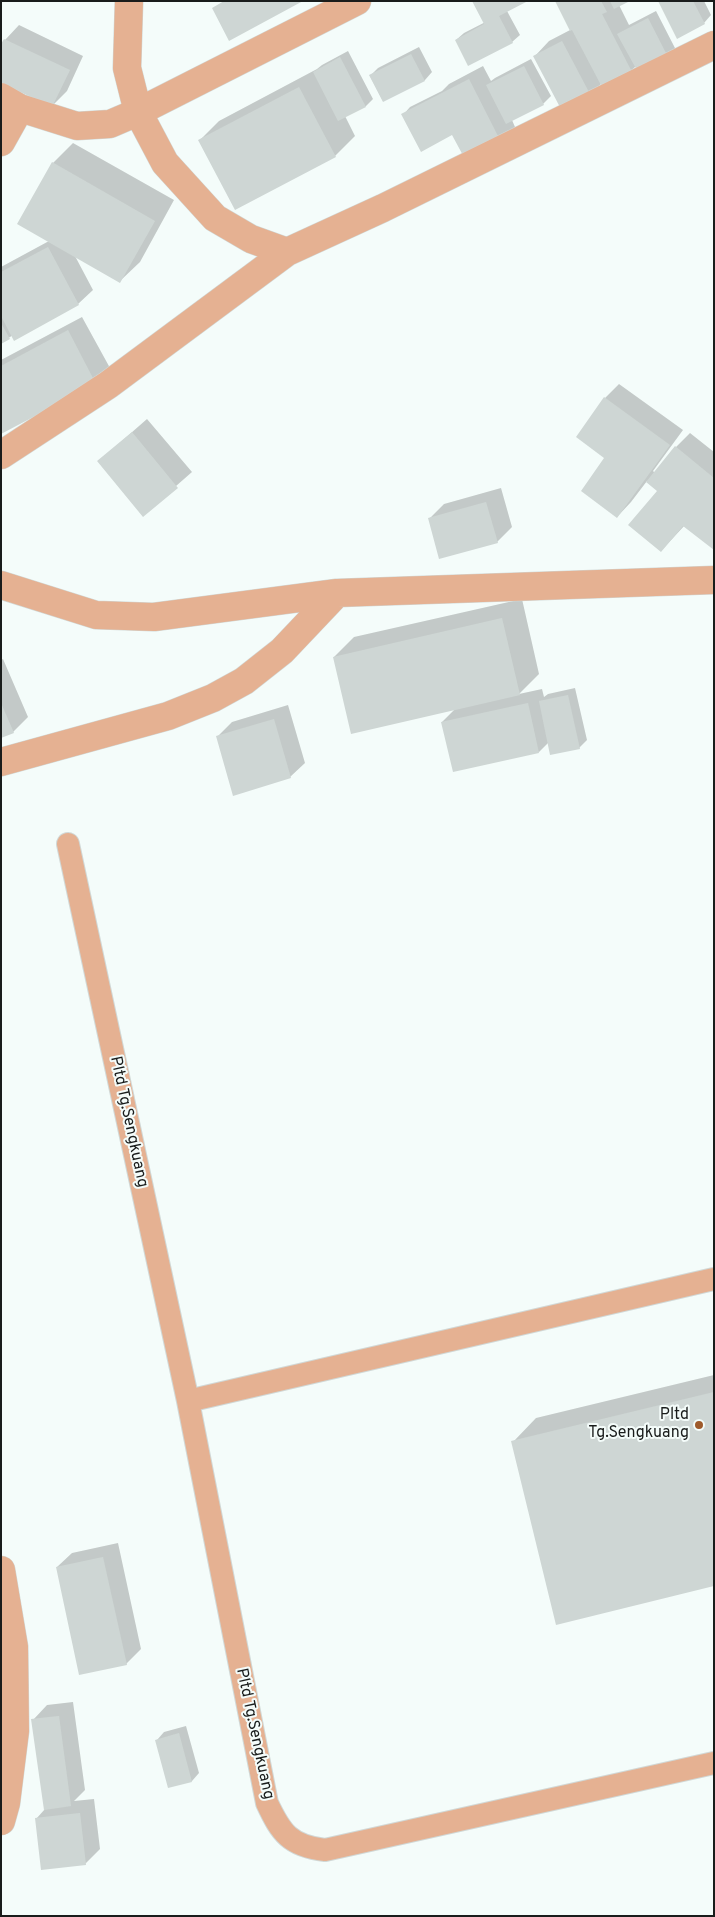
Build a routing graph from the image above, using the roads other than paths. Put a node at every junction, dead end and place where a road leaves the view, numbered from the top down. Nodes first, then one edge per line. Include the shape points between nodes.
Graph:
1 (129, 1) edge
2 (357, 1) edge
3 (714, 45) edge
4 (10, 102) edge
5 (138, 112) junction
6 (1, 142) edge
7 (287, 252) junction
8 (1, 455) edge
9 (714, 580) edge
10 (1, 585) edge
11 (337, 593) junction
12 (1, 762) edge
13 (68, 844) dead end
14 (714, 1279) edge
15 (188, 1401) junction
16 (1, 1570) edge
17 (714, 1763) edge
18 (1, 1821) edge

1 - 5 street via 127,68
2 - 5 street
3 - 7 street
4 - 5 street via 77,126 110,124
4 - 6 street
5 - 7 street via 165,163 215,218 251,239
7 - 8 street via 108,385
9 - 11 street
10 - 11 street via 96,615 154,617
11 - 12 street via 282,651 244,681 213,698 168,716
13 - 15 lane, Pltd Tg.Sengkuang
14 - 15 lane
15 - 17 lane, Pltd Tg.Sengkuang via 267,1802 277,1825 290,1840 308,1848 325,1850
16 - 18 street via 14,1646 15,1731

